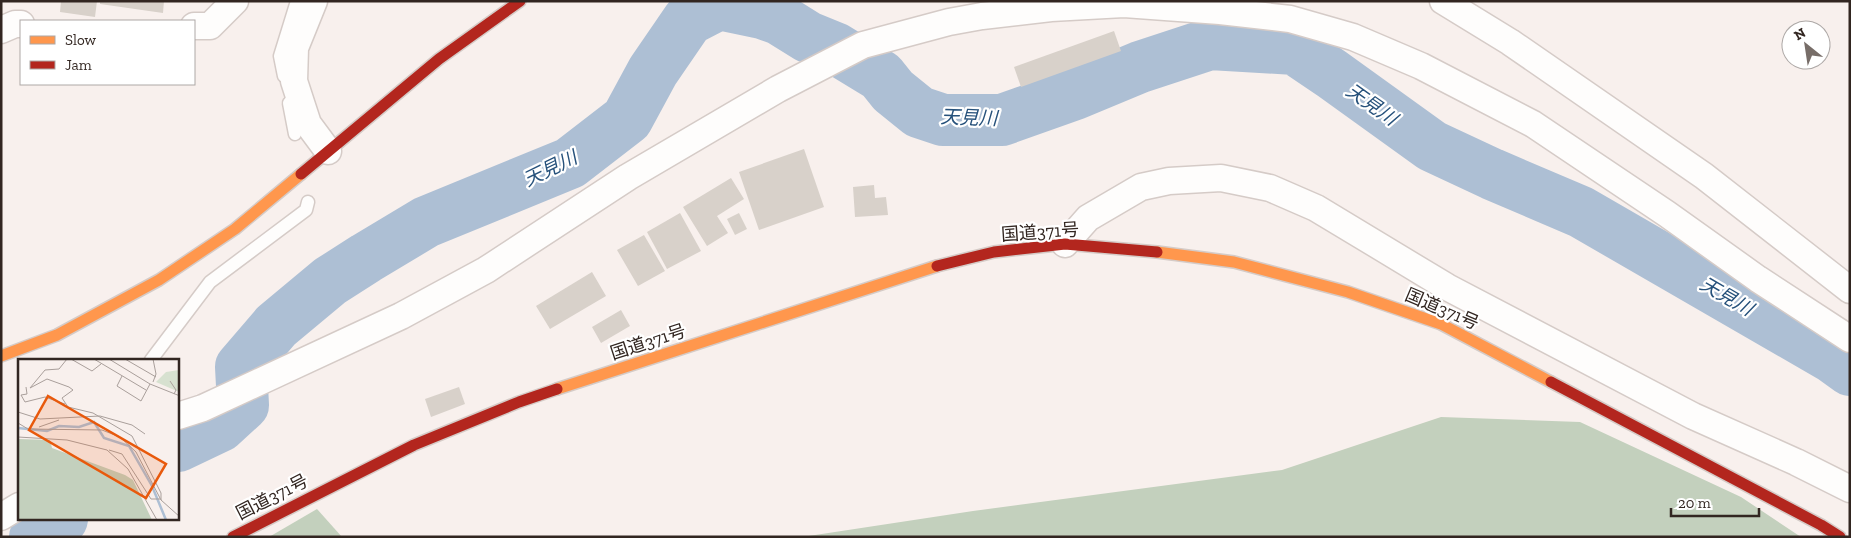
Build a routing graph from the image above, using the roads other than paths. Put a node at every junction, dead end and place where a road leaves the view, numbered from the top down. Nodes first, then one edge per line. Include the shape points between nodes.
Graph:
1 (235, 1) edge
2 (297, 1) edge
3 (314, 1) edge
4 (520, 1) edge
5 (1443, 1) edge
6 (20, 24) edge
7 (195, 26) edge
8 (1, 30) edge
9 (295, 134) dead end
10 (328, 151) junction
11 (308, 202) dead end
12 (1065, 244) junction
13 (1850, 290) edge
14 (1850, 339) edge
15 (1, 356) edge
16 (152, 359) edge
17 (179, 416) edge
18 (1850, 489) edge
19 (18, 507) edge
20 (1, 517) edge
21 (233, 537) edge
22 (1840, 537) edge

1 - 7 street via 210,26
2 - 9 lane via 280,56
3 - 10 street via 295,48 294,81 308,124
4 - 10 highway via 439,59
5 - 13 street via 1510,42 1704,176
6 - 8 street
10 - 15 highway via 235,229 159,280 57,335
11 - 16 lane via 306,210 210,282
12 - 18 street via 1088,218 1141,188 1169,181 1221,178 1270,188 1316,208 1447,287 1693,416
12 - 21 highway, 国道371号 via 994,252 926,269 519,402 414,445
12 - 22 highway, 国道371号 via 1234,262 1348,292 1441,324
14 - 17 street via 1532,124 1421,66 1353,37 1290,19 1124,4 1051,8 974,18 864,45 778,89 628,176 486,270 401,316 203,408
19 - 20 street

